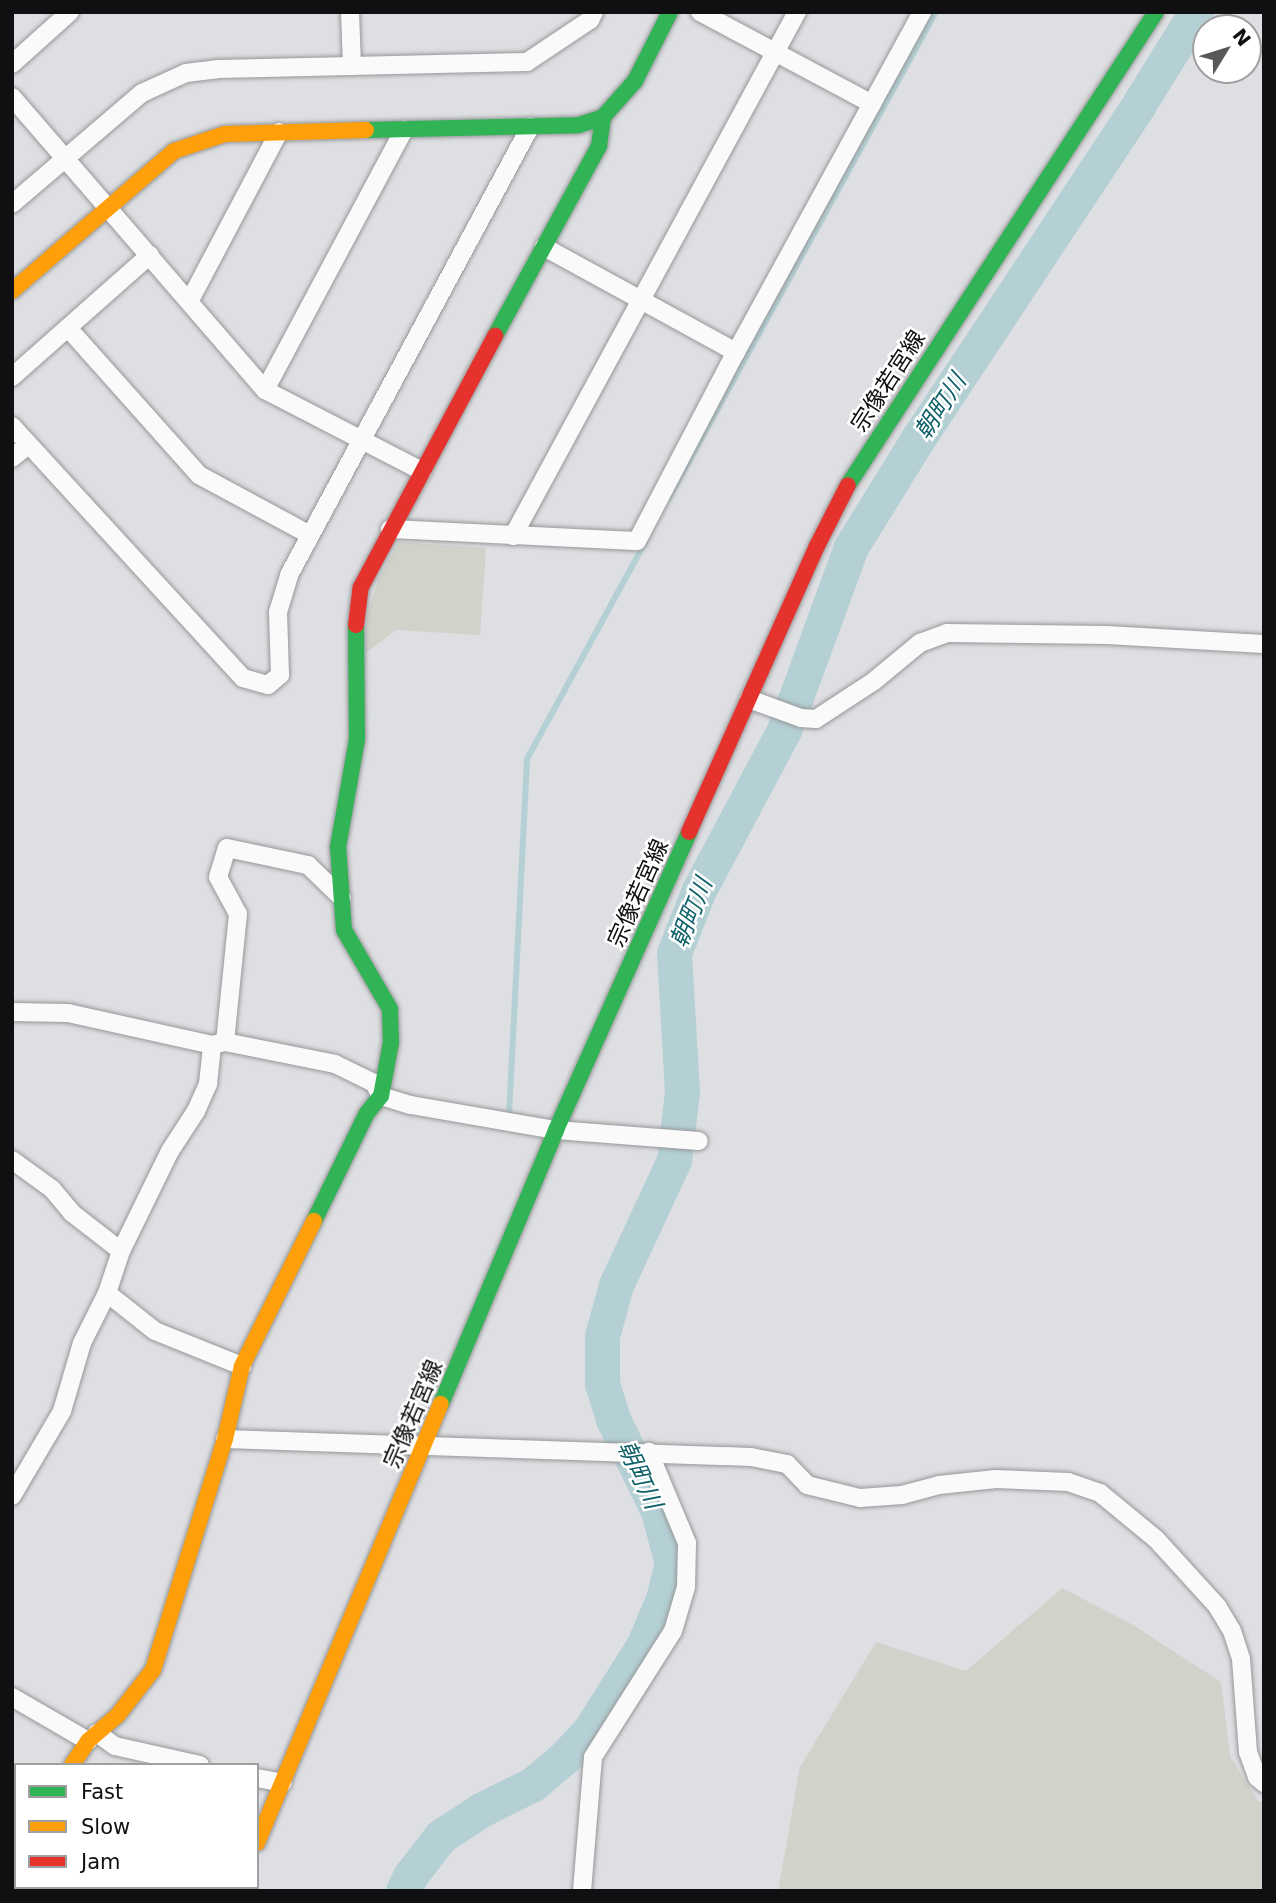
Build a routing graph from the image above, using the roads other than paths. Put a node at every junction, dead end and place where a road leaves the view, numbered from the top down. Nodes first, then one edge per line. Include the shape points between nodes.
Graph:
1 (70, 12) edge
2 (350, 12) edge
3 (594, 12) edge
4 (670, 12) edge
5 (700, 12) edge
6 (797, 12) edge
7 (922, 12) edge
8 (1156, 12) edge
9 (776, 53) junction
10 (12, 64) edge
11 (352, 66) junction
12 (12, 97) edge
13 (872, 104) junction
14 (603, 117) junction
15 (530, 127) junction
16 (404, 130) junction
17 (279, 132) junction
18 (65, 158) junction
19 (12, 204) edge
20 (108, 207) junction
21 (544, 247) junction
22 (150, 255) junction
23 (12, 291) edge
24 (190, 300) junction
25 (641, 300) junction
26 (68, 328) junction
27 (736, 352) junction
28 (12, 377) edge
29 (265, 390) junction
30 (12, 426) edge
31 (362, 440) junction
32 (28, 445) junction
33 (12, 458) edge
34 (422, 471) junction
35 (390, 528) junction
36 (310, 535) junction
37 (513, 536) junction
38 (1264, 644) edge
39 (749, 699) junction
40 (342, 898) junction
41 (12, 1012) edge
42 (219, 1043) junction
43 (381, 1096) junction
44 (556, 1130) junction
45 (699, 1141) dead end
46 (12, 1160) edge
47 (121, 1251) junction
48 (107, 1293) junction
49 (242, 1366) junction
50 (225, 1439) junction
51 (425, 1446) junction
52 (649, 1452) junction
53 (12, 1496) edge
54 (12, 1698) edge
55 (93, 1737) junction
56 (74, 1763) edge
57 (191, 1763) edge
58 (259, 1778) edge
59 (283, 1783) junction
60 (1264, 1783) edge
61 (259, 1838) edge
62 (582, 1891) edge

1 - 10 street
2 - 11 street
3 - 11 street via 590,20 527,62
4 - 14 street via 635,81
5 - 9 street
6 - 9 street
7 - 13 street
8 - 39 street, 宗像若宮線 via 849,483
9 - 13 street
9 - 25 street
11 - 18 street via 186,73 142,93
12 - 18 street
13 - 27 street
14 - 15 street via 579,125
14 - 21 street via 599,146
15 - 16 street
15 - 31 street
16 - 17 street
16 - 29 street
17 - 20 street via 225,134 174,151
17 - 24 street
18 - 19 street
18 - 20 street
20 - 22 street
20 - 23 street
21 - 25 street
21 - 34 street
22 - 24 street
22 - 26 street
24 - 29 street
25 - 27 street
25 - 37 street
26 - 28 street
26 - 36 street via 199,475
27 - 37 street via 637,541
29 - 31 street
30 - 32 street
31 - 34 street
31 - 36 street
32 - 33 street
32 - 36 street via 243,678 256,683 268,685 281,675 278,611 289,575
34 - 35 street
35 - 37 street
35 - 40 street via 361,587 356,623 357,739 338,847
38 - 39 street via 1107,635 947,633 920,643 874,681 816,719
39 - 44 street, 宗像若宮線
40 - 42 street via 307,865 227,848 218,877 238,914
40 - 43 street via 344,930 390,1010 391,1042
41 - 42 street via 68,1013
42 - 43 street via 335,1064 374,1083
42 - 47 street via 204,1093
43 - 44 street
43 - 49 street via 367,1114
44 - 45 street
44 - 51 street, 宗像若宮線
46 - 47 street
47 - 48 street
48 - 49 street via 155,1331
48 - 53 street via 82,1343 62,1411
49 - 50 street
50 - 51 street
50 - 55 street via 153,1670 117,1716
51 - 52 street
51 - 59 street, 宗像若宮線
52 - 60 street via 751,1457 787,1464 807,1485 860,1497 902,1495 939,1485 996,1479 1068,1482 1100,1493 1156,1539 1217,1606 1232,1631 1241,1659 1248,1752
52 - 62 street via 687,1543 686,1587 673,1630 593,1757
54 - 55 street
55 - 56 street
55 - 57 street
58 - 59 street
59 - 61 street, 宗像若宮線

